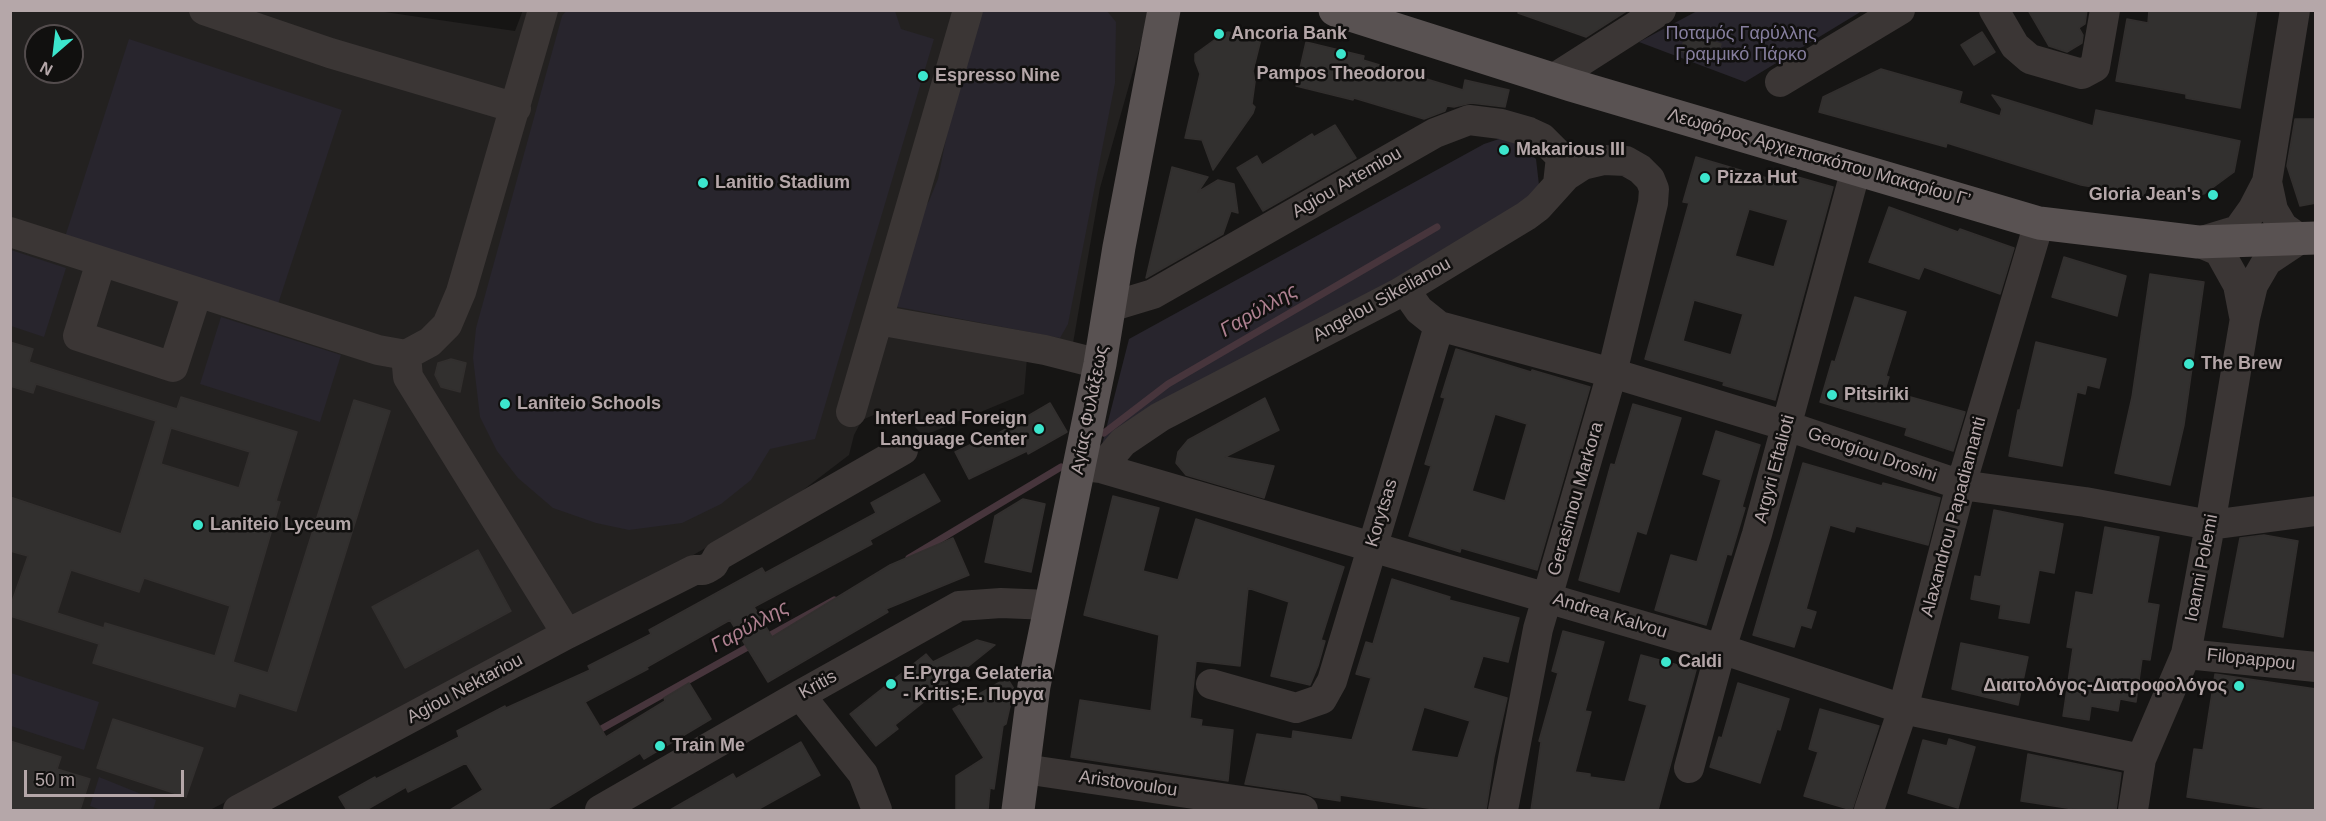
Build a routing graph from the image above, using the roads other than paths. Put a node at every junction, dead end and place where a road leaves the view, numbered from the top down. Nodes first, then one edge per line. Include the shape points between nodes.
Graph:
1 (204, 10) edge
2 (543, 10) edge
3 (968, 10) edge
4 (1164, 10) edge
5 (1335, 10) edge
6 (1660, 10) edge
7 (1994, 10) edge
8 (2105, 10) edge
9 (1898, 11) edge
10 (2301, 16) edge
11 (1553, 79) junction
12 (1780, 82) dead end
13 (516, 108) junction
14 (1856, 169) junction
15 (2267, 182) junction
16 (1558, 184) junction
17 (1654, 189) joint
18 (2039, 223) junction
19 (10, 232) edge
20 (2308, 239) edge
21 (2198, 242) junction
22 (101, 262) junction
23 (1405, 290) junction
24 (197, 293) junction
25 (1110, 307) junction
26 (2245, 318) junction
27 (878, 320) junction
28 (1439, 326) junction
29 (406, 355) junction
30 (1100, 364) junction
31 (1612, 373) junction
32 (851, 412) dead end
33 (1787, 426) junction
34 (903, 450) dead end
35 (1091, 467) junction
36 (1961, 485) junction
37 (2316, 512) edge
38 (2210, 525) junction
39 (1371, 547) junction
40 (1547, 598) junction
41 (1050, 605) junction
42 (567, 634) junction
43 (1721, 650) junction
44 (2186, 654) junction
45 (2316, 667) edge
46 (1211, 684) dead end
47 (800, 694) junction
48 (1903, 709) junction
49 (2141, 759) junction
50 (1689, 768) dead end
51 (1023, 769) junction
52 (238, 810) edge
53 (600, 810) edge
54 (877, 810) edge
55 (1018, 810) edge
56 (1304, 810) edge
57 (1503, 810) edge
58 (1869, 810) edge
59 (2133, 810) edge

1 - 13 street via 330,53
2 - 13 street
3 - 27 street
4 - 25 main road, Αγίας Φυλάξεως
5 - 11 main road, Λεωφόρος Αρχιεπισκόπου Μακαρίου Γ’
6 - 11 street
7 - 8 street via 2015,46 2030,59 2082,74 2095,67
9 - 12 street
10 - 15 street
11 - 14 main road, Λεωφόρος Αρχιεπισκόπου Μακαρίου Γ’
13 - 29 street via 461,292 447,325 430,342
14 - 18 main road, Λεωφόρος Αρχιεπισκόπου Μακαρίου Γ’
14 - 33 street, Argyri Eftalioti
15 - 20 street via 2273,210 2283,227
15 - 21 street via 2238,230
16 - 17 street, Angelou Sikelianou via 1583,165 1604,160 1626,161 1640,169
16 - 23 street, Angelou Sikelianou via 1526,216
16 - 25 street, Agiou Artemiou via 1561,158 1542,138 1515,127 1469,120 1435,133 1153,294
17 - 31 street, Gerasimou Markora
18 - 21 main road, Λεωφόρος Αρχιεπισκόπου Μακαρίου Γ’
18 - 36 street, Alaxandrou Papadiamanti
19 - 22 street
20 - 21 main road, Λεωφόρος Αρχιεπισκόπου Μακαρίου Γ’
20 - 26 street, Ioanni Polemi via 2267,261 2253,285
21 - 26 street, Ioanni Polemi via 2219,251 2238,285
22 - 24 street
22 - 24 street via 78,336 173,367
23 - 28 street via 1419,310
23 - 35 street, Angelou Sikelianou via 1160,417
24 - 29 street via 378,350
25 - 30 main road, Αγίας Φυλάξεως
26 - 38 street, Ioanni Polemi
27 - 30 street via 1045,350
27 - 32 street
28 - 31 street, Georgiou Drosini
28 - 39 street, Korytsas
29 - 42 street via 408,377
30 - 35 main road, Αγίας Φυλάξεως
31 - 33 street, Georgiou Drosini
31 - 40 street, Gerasimou Markora
33 - 36 street, Georgiou Drosini
33 - 43 street, Argyri Eftalioti
34 - 42 street, Agiou Nektariou via 706,563
35 - 39 street, Andrea Kalvou
35 - 41 main road, Αγίας Φυλάξεως
36 - 38 street, Georgiou Drosini
36 - 48 street, Alaxandrou Papadiamanti
37 - 38 street, Georgiou Drosini
38 - 44 street, Ioanni Polemi
39 - 40 street, Andrea Kalvou
39 - 46 street, Korytsas via 1332,681 1322,699 1296,708
40 - 43 street, Andrea Kalvou
40 - 57 street, Gerasimou Markora
41 - 47 street, Kritis via 959,606
41 - 51 main road, Αγίας Φυλάξεως
42 - 52 street, Agiou Nektariou
43 - 48 street, Andrea Kalvou
43 - 50 street, Argyri Eftalioti
44 - 45 street, Filopappou
44 - 49 street, Ioanni Polemi
47 - 53 street, Kritis
47 - 54 street via 863,774
48 - 49 street, Andrea Kalvou
48 - 58 street, Alaxandrou Papadiamanti
49 - 59 street, Ioanni Polemi
51 - 55 main road, Αγίας Φυλάξεως
51 - 56 street, Aristovoulou

